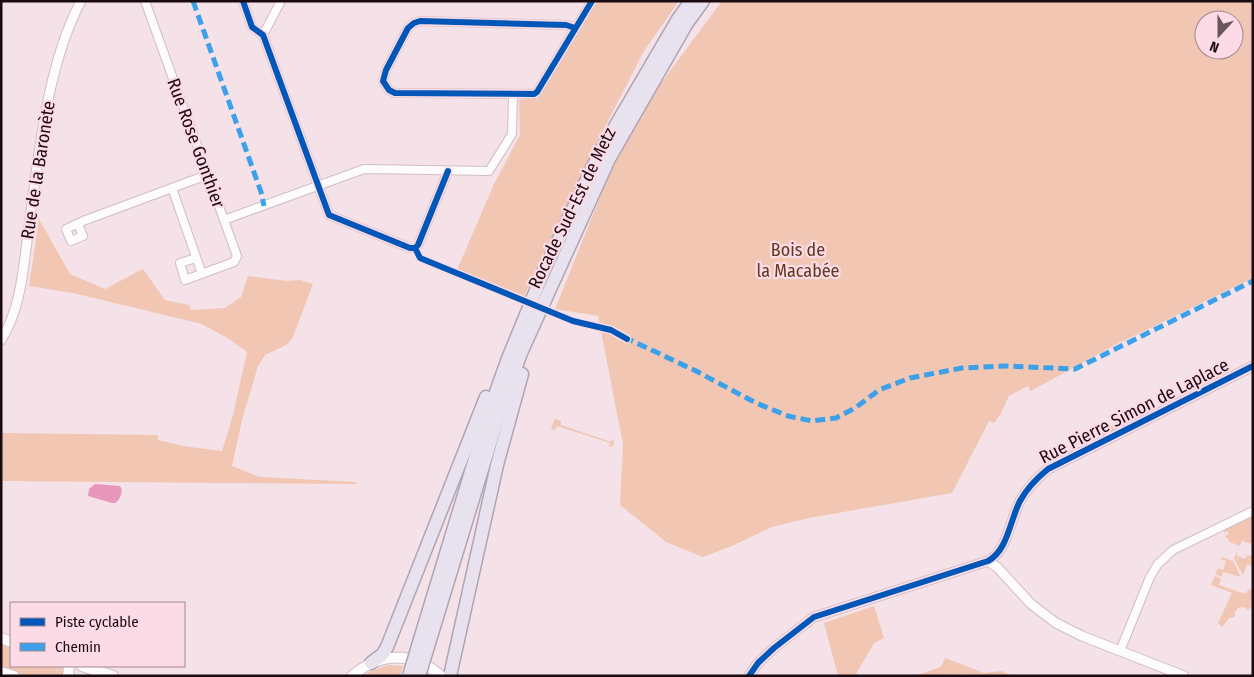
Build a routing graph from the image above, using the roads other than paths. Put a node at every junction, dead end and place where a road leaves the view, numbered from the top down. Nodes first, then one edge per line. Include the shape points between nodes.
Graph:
1 (81, 1) edge
2 (145, 1) edge
3 (243, 1) edge
4 (281, 1) edge
5 (592, 1) edge
6 (691, 1) edge
7 (703, 1) edge
8 (575, 28) junction
9 (263, 34) junction
10 (513, 94) junction
11 (448, 171) junction
12 (207, 175) junction
13 (317, 186) junction
14 (172, 188) junction
15 (224, 220) junction
16 (78, 224) dead end
17 (196, 258) junction
18 (543, 272) junction
19 (202, 274) junction
20 (548, 291) junction
21 (1, 340) edge
22 (1253, 366) edge
23 (1253, 511) edge
24 (999, 553) junction
25 (988, 561) junction
26 (1010, 581) junction
27 (425, 638) junction
28 (1120, 651) junction
29 (371, 663) junction
30 (85, 667) edge
31 (1, 672) edge
32 (14, 676) edge
33 (113, 676) edge
34 (352, 676) edge
35 (409, 676) edge
36 (419, 676) edge
37 (440, 676) edge
38 (450, 676) edge
39 (750, 676) edge
40 (1184, 676) edge

1 - 21 street, Rue de la Baronète via 66,35 54,76 19,292 10,325
2 - 12 street, Rue Rose Gonthier
3 - 9 street via 252,27
4 - 9 street
5 - 8 street
6 - 18 highway, Rocade Sud-Est de Metz via 600,154
7 - 20 highway, Rocade Sud-Est de Metz via 609,159
8 - 10 street via 537,92
8 - 10 street via 566,25 420,21 408,28 384,78 385,86 395,93
9 - 13 street
10 - 11 street, Rue Rose Gonthier via 512,134 489,171
11 - 13 street, Rue Rose Gonthier via 364,169
11 - 13 street via 415,248 328,215
12 - 14 street
12 - 15 street, Rue Rose Gonthier
13 - 15 street, Rue Rose Gonthier
14 - 16 street
14 - 17 street
15 - 19 street via 236,260
17 - 19 street
17 - 19 street via 180,263 185,280
18 - 27 highway, Rocade Sud-Est de Metz via 491,406
18 - 29 highway via 514,328 387,647
20 - 27 highway, Rocade Sud-Est de Metz via 498,417
20 - 38 highway via 499,455
22 - 24 street, Rue Pierre Simon de Laplace via 1048,469 1023,496
23 - 28 street via 1164,557 1150,577
24 - 25 street
24 - 26 street
25 - 26 street
25 - 39 street via 814,617 774,648
26 - 28 street via 1030,604 1056,623
27 - 35 highway, Rocade Sud-Est de Metz, bridge
27 - 36 highway, Rocade Sud-Est de Metz, bridge
28 - 40 street
29 - 34 main road
29 - 37 main road via 392,658 412,660
30 - 33 main road
31 - 32 main road

